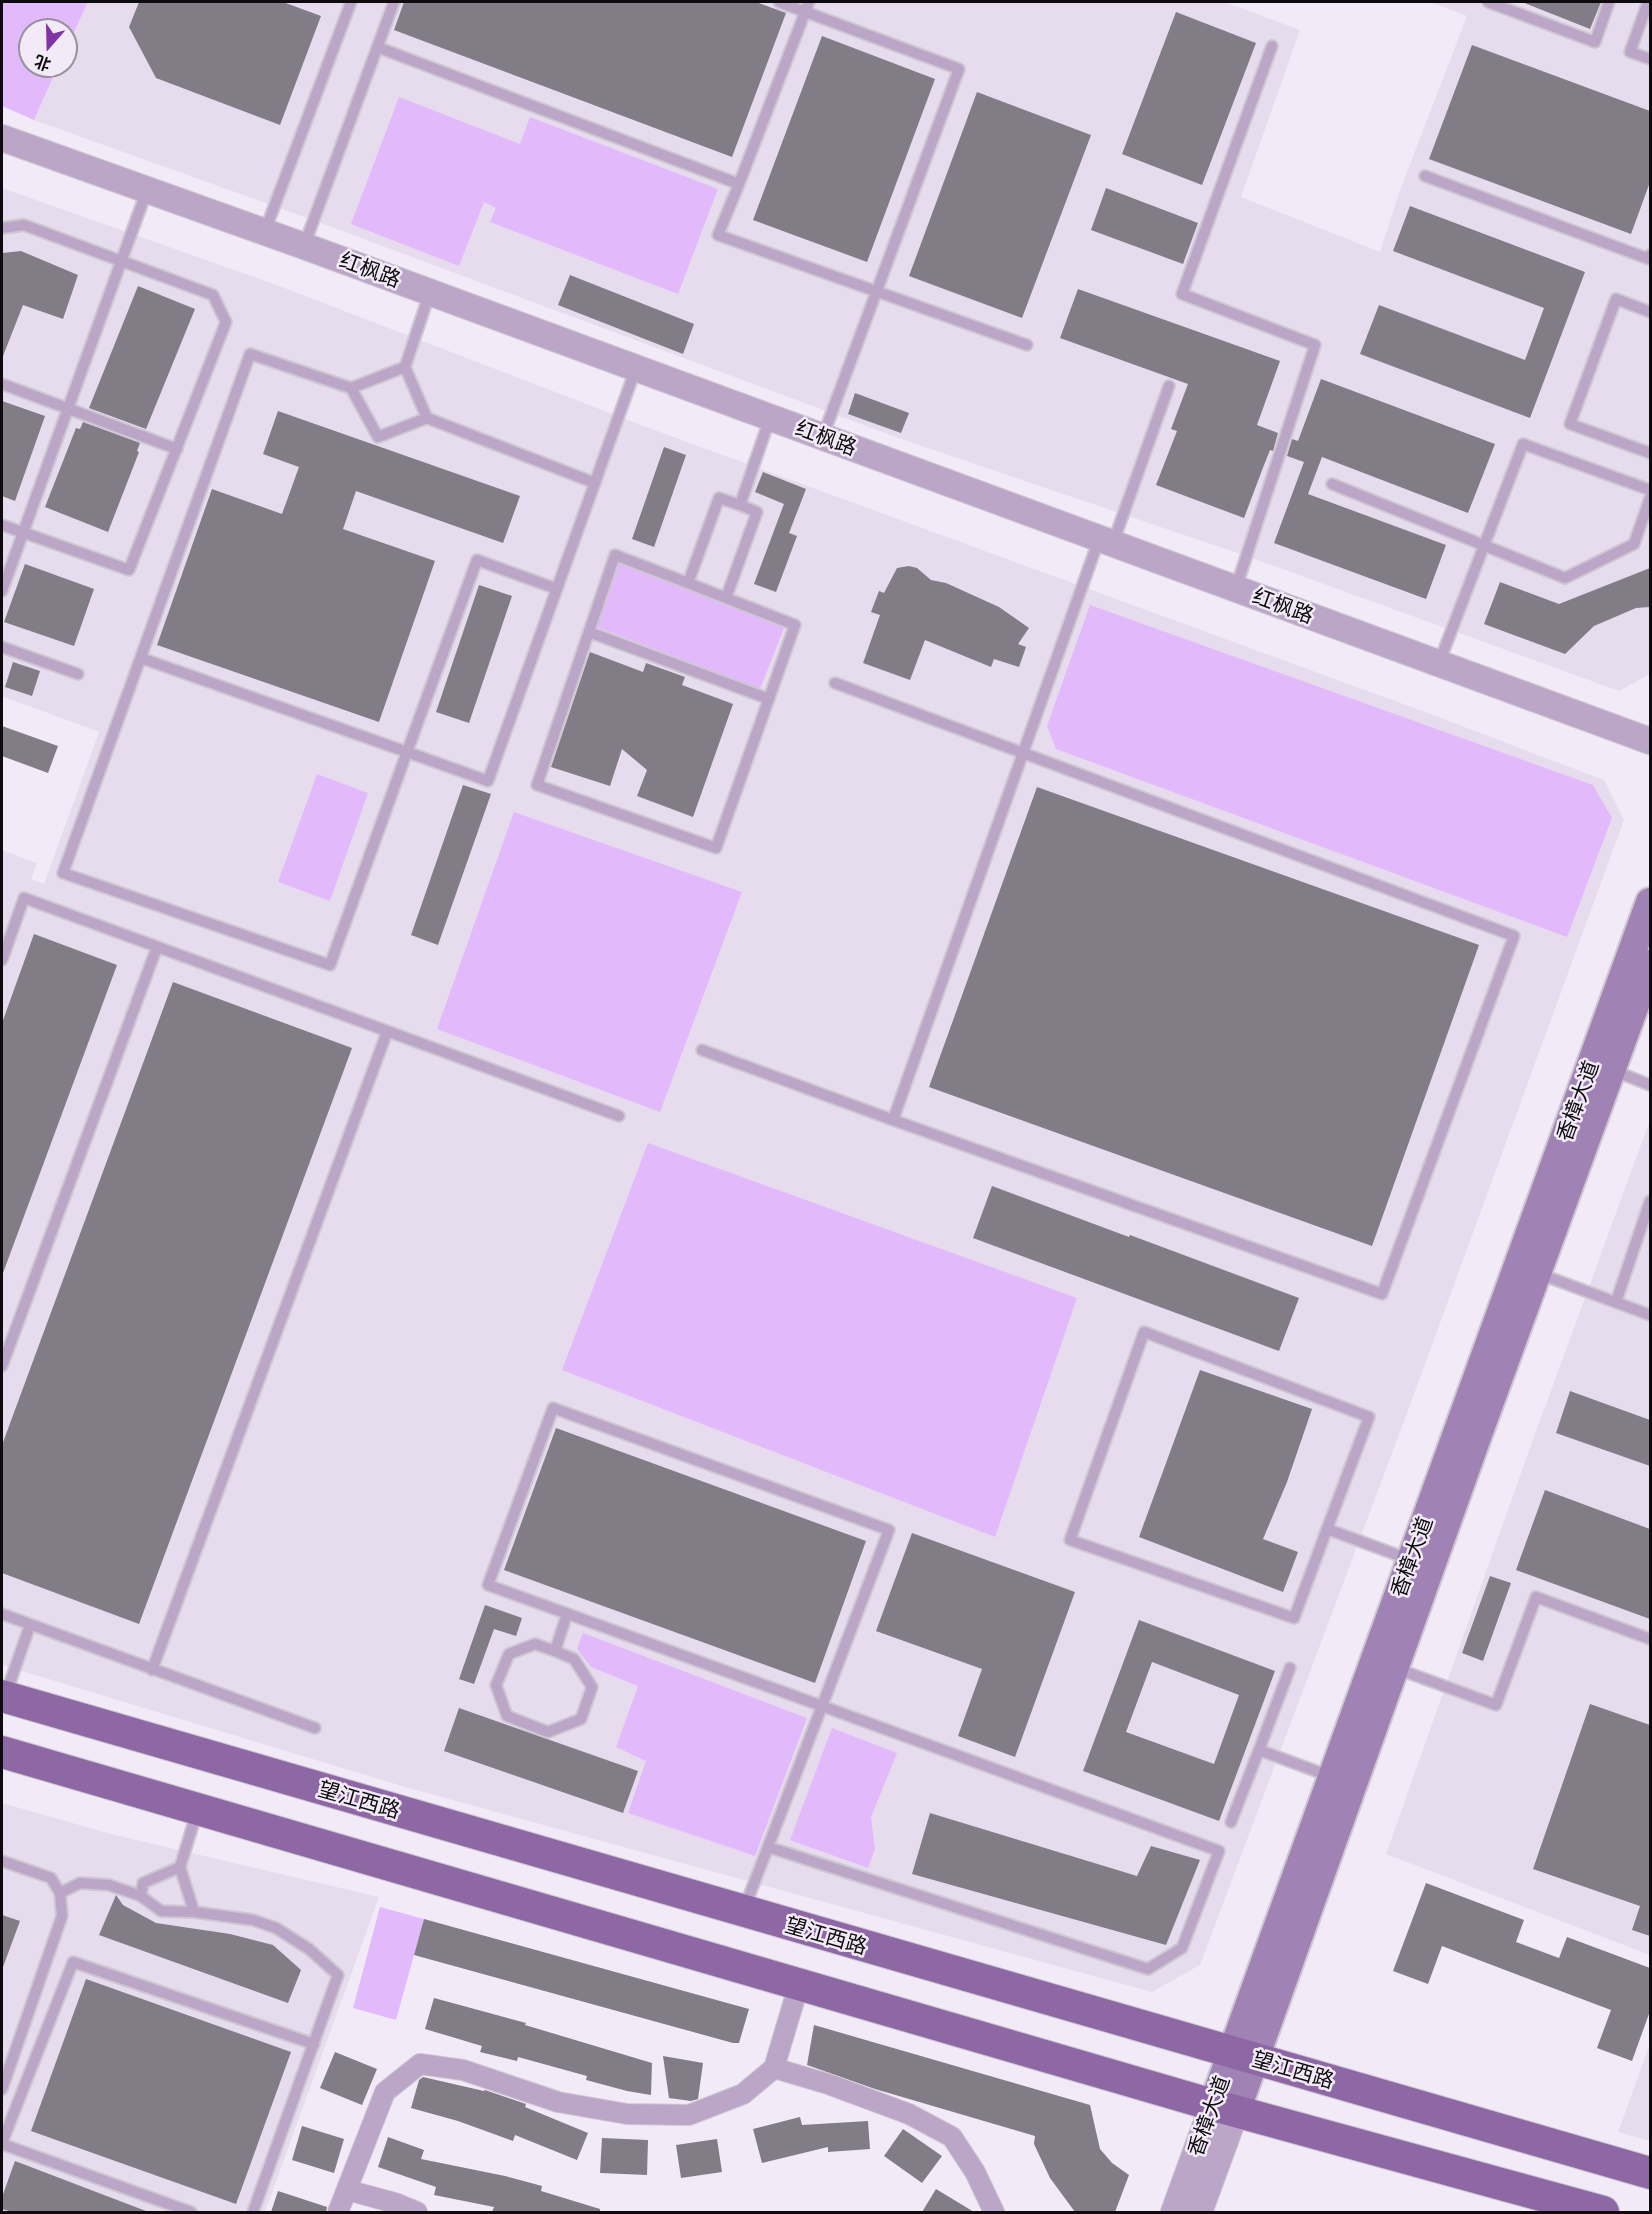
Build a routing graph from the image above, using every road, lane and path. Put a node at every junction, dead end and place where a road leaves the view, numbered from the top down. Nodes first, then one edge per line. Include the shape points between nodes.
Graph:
1 (351, 2) edge
2 (394, 2) edge
3 (779, 2) edge
4 (1610, 2) edge
5 (1648, 2) edge
6 (1494, 3) edge
7 (807, 7) edge
8 (1272, 46) dead end
9 (377, 47) junction
10 (1650, 59) edge
11 (2, 138) edge
12 (1425, 176) dead end
13 (739, 184) junction
14 (147, 189) junction
15 (2, 228) edge
16 (265, 232) junction
17 (304, 246) junction
18 (1650, 258) edge
19 (122, 261) junction
20 (430, 292) junction
21 (876, 293) junction
22 (1650, 312) edge
23 (1027, 345) dead end
24 (405, 367) junction
25 (636, 368) junction
26 (2, 384) edge
27 (1169, 386) dead end
28 (351, 388) junction
29 (68, 408) junction
30 (770, 417) junction
31 (427, 418) junction
32 (823, 437) junction
33 (177, 449) junction
34 (1650, 453) edge
35 (595, 483) junction
36 (1332, 484) dead end
37 (1650, 490) edge
38 (1650, 498) edge
39 (740, 505) junction
40 (2, 525) edge
41 (23, 533) junction
42 (1106, 541) junction
43 (1484, 545) junction
44 (688, 583) junction
45 (1236, 588) junction
46 (557, 589) junction
47 (2, 591) edge
48 (726, 598) junction
49 (589, 632) junction
50 (2, 647) edge
51 (141, 658) junction
52 (1439, 663) junction
53 (78, 674) dead end
54 (836, 683) dead end
55 (769, 699) junction
56 (1650, 741) edge
57 (407, 752) junction
58 (1023, 753) junction
59 (1650, 902) edge
60 (157, 947) junction
61 (2, 960) edge
62 (1650, 964) edge
63 (387, 1032) junction
64 (702, 1050) dead end
65 (1612, 1070) junction
66 (1650, 1085) edge
67 (620, 1116) dead end
68 (893, 1120) junction
69 (1650, 1201) edge
70 (1537, 1273) junction
71 (1616, 1302) junction
72 (1650, 1315) edge
73 (2, 1366) edge
74 (1327, 1529) junction
75 (1411, 1560) junction
76 (2, 1614) edge
77 (567, 1614) junction
78 (30, 1625) junction
79 (1650, 1639) edge
80 (555, 1651) junction
81 (1290, 1668) dead end
82 (1395, 1668) junction
83 (152, 1670) junction
84 (3, 1696) edge
85 (822, 1706) junction
86 (315, 1728) dead end
87 (1259, 1750) junction
88 (2, 1752) edge
89 (1332, 1777) junction
90 (198, 1809) junction
91 (1231, 1822) dead end
92 (768, 1847) junction
93 (2, 1861) edge
94 (180, 1868) junction
95 (60, 1893) junction
96 (141, 1896) junction
97 (194, 1912) junction
98 (743, 1912) junction
99 (799, 1984) junction
100 (314, 2044) junction
101 (1243, 2056) junction
102 (774, 2068) junction
103 (2, 2089) edge
104 (1225, 2108) junction
105 (2, 2144) edge
106 (1650, 2173) edge
107 (347, 2190) junction
108 (190, 2212) edge
109 (253, 2212) edge
110 (338, 2212) edge
111 (417, 2212) edge
112 (994, 2212) edge
113 (1174, 2212) edge
114 (1199, 2212) edge
115 (1603, 2212) edge

1 - 16 lane
2 - 9 lane
3 - 7 lane
4 - 6 lane via 1595,42
5 - 10 lane via 1630,52
7 - 13 lane
7 - 21 lane via 959,69
8 - 45 lane via 1182,294 1315,345
9 - 13 lane
9 - 17 lane
11 - 14 street, 红枫路
12 - 18 lane
13 - 21 lane via 718,235
14 - 16 street, 红枫路
14 - 19 lane
15 - 19 lane via 24,225
16 - 17 street, 红枫路
17 - 20 street, 红枫路
19 - 29 lane
19 - 33 lane via 213,295 226,322
20 - 24 lane
20 - 25 street, 红枫路
21 - 23 lane
21 - 32 lane
22 - 34 lane via 1616,299 1570,424
24 - 28 lane
24 - 31 lane
25 - 30 street, 红枫路
25 - 35 lane
26 - 29 lane
27 - 42 lane
28 - 31 lane via 378,437
28 - 51 lane via 250,354
29 - 33 lane
29 - 41 lane
30 - 32 street, 红枫路
30 - 39 lane
31 - 35 lane
32 - 42 street, 红枫路
33 - 41 lane via 129,570
35 - 46 lane
36 - 43 lane
37 - 43 lane via 1522,444
38 - 43 lane via 1634,544 1564,578
39 - 44 lane via 719,498
39 - 48 lane via 757,512
40 - 41 lane
41 - 47 lane
42 - 45 street, 红枫路
42 - 58 lane
43 - 52 lane
44 - 48 lane
44 - 49 lane via 615,555
45 - 52 street, 红枫路
46 - 57 lane via 477,560
46 - 57 lane via 488,781
48 - 55 lane via 795,626
49 - 55 lane
49 - 55 lane via 537,785 716,848
50 - 53 lane
51 - 57 lane
51 - 57 lane via 63,873 330,965
52 - 56 street, 红枫路
54 - 58 lane
58 - 68 lane
58 - 68 lane via 1514,936 1382,1294
59 - 75 main road, 香樟大道
60 - 61 lane via 24,898
60 - 63 lane
60 - 73 lane
62 - 65 main road, 香樟大道
63 - 67 lane
63 - 83 lane
64 - 68 lane
65 - 66 lane
65 - 70 main road, 香樟大道
69 - 71 lane
70 - 71 lane
70 - 82 main road, 香樟大道
71 - 72 lane
74 - 74 lane via 1369,1417 1144,1332 1070,1540 1294,1618
74 - 75 lane
75 - 89 main road, 香樟大道
76 - 78 lane
77 - 80 lane
77 - 85 lane
77 - 85 lane via 488,1585 553,1408 889,1530
78 - 83 lane
78 - 84 lane
79 - 82 lane via 1536,1597 1496,1705
80 - 80 lane via 535,1644 509,1654 496,1685 507,1716 548,1732 581,1719 592,1687 574,1659
81 - 87 lane
82 - 101 main road, 香樟大道
83 - 86 lane
84 - 98 main road, 望江西路
85 - 92 lane
85 - 92 lane via 1219,1851 1182,1948 1148,1969
87 - 89 lane
87 - 91 lane
88 - 90 main road
89 - 101 main road, 香樟大道
90 - 94 lane
90 - 99 main road
92 - 98 lane
93 - 95 lane via 51,1878
94 - 96 lane via 143,1883
94 - 97 lane
95 - 96 lane via 80,1883 109,1885
95 - 103 lane via 62,1916
96 - 97 lane via 162,1911
97 - 100 lane via 253,1920 276,1928 309,1949 338,1975
98 - 101 main road, 望江西路
99 - 102 street
99 - 104 main road
100 - 105 lane via 73,1962
100 - 109 lane
101 - 104 main road, 香樟大道
101 - 106 main road, 望江西路
102 - 107 street via 742,2094 689,2115 658,2115 627,2114 558,2102 463,2070 420,2064 385,2092
102 - 112 street via 909,2114 952,2137
104 - 113 street, 香樟大道
104 - 114 street, 香樟大道
104 - 115 main road
105 - 108 lane
107 - 110 street
107 - 111 street

